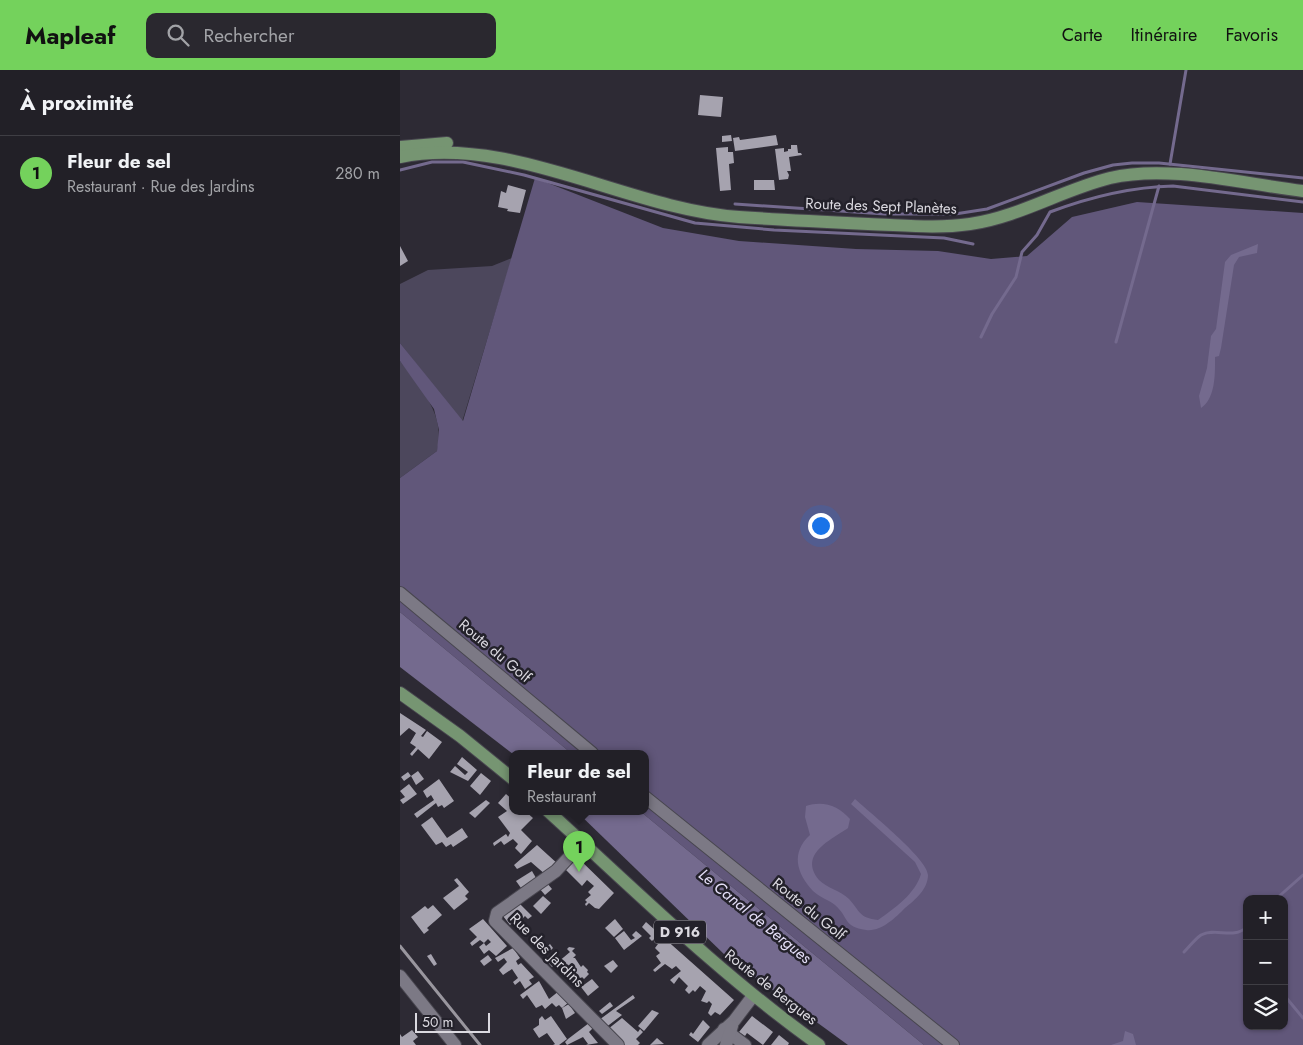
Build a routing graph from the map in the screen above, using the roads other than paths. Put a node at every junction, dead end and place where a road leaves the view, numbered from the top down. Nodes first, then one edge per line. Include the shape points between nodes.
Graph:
1 (400, 147) edge
2 (400, 157) edge
3 (575, 178) junction
4 (1303, 191) edge
5 (400, 593) edge
6 (400, 693) edge
7 (588, 750) edge
8 (509, 776) edge
9 (649, 800) edge
10 (553, 815) edge
11 (583, 842) junction
12 (400, 976) edge
13 (753, 996) junction
14 (728, 1032) edge
15 (456, 1045) edge
16 (618, 1045) edge
17 (708, 1045) edge
18 (746, 1045) edge
19 (819, 1045) edge
20 (953, 1045) edge

1 - 3 main road, Route des Sept Planètes via 469,145 500,152
2 - 3 main road, Route des Sept Planètes via 466,152
3 - 4 main road, Route des Sept Planètes via 705,214 926,226 985,222 1082,186 1134,174 1190,176
5 - 7 street, Route du Golf
6 - 8 main road
9 - 20 street, Route du Golf
10 - 11 main road, Route de Bergues / D 916
11 - 13 main road, Route de Bergues / D 916
11 - 16 street, Rue des Jardins via 548,877 497,913 496,923
12 - 15 street
13 - 14 street
13 - 19 main road, Route de Bergues / D 916
14 - 17 street
14 - 18 street

